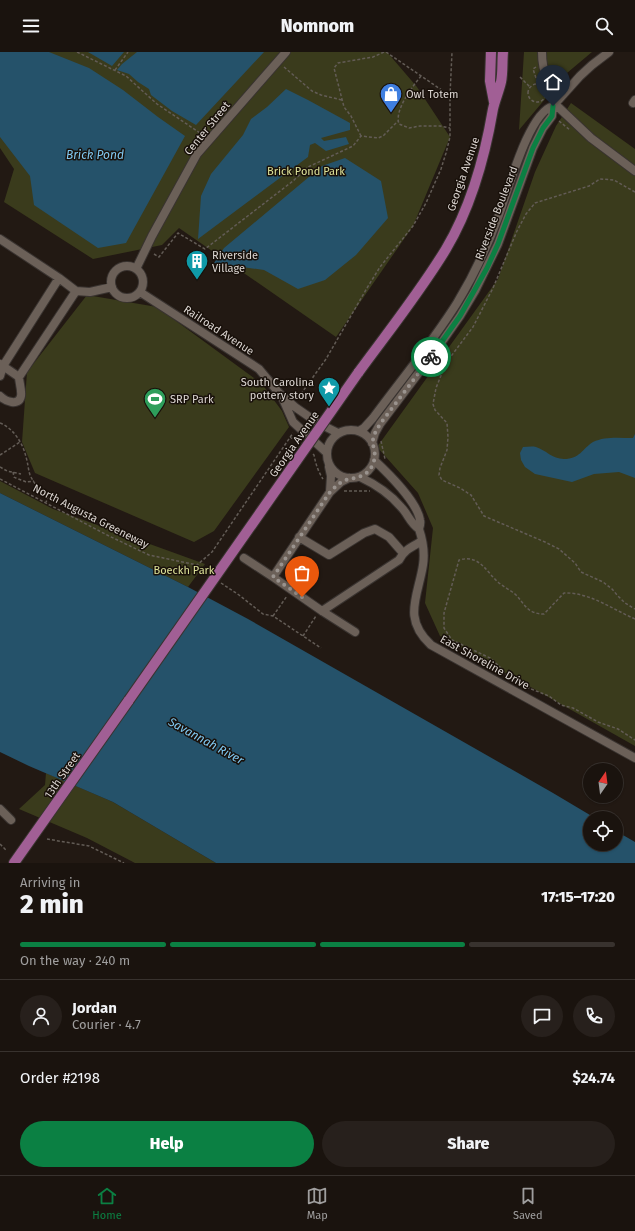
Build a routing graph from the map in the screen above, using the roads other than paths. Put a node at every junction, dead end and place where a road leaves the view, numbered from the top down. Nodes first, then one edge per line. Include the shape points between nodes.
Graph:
1 (286, 52) edge
2 (491, 52) edge
3 (503, 52) edge
4 (542, 52) edge
5 (609, 52) edge
6 (569, 87) junction
7 (494, 104) junction
8 (554, 105) junction
9 (635, 171) edge
10 (0, 239) edge
11 (136, 269) junction
12 (59, 278) junction
13 (112, 287) junction
14 (76, 291) junction
15 (140, 292) junction
16 (2, 365) edge
17 (0, 376) edge
18 (18, 377) junction
19 (279, 393) junction
20 (0, 396) edge
21 (359, 431) junction
22 (338, 433) junction
23 (372, 443) junction
24 (326, 452) junction
25 (374, 460) junction
26 (329, 466) junction
27 (360, 477) junction
28 (349, 478) junction
29 (330, 492) junction
30 (419, 529) junction
31 (299, 537) junction
32 (422, 541) junction
33 (403, 553) junction
34 (244, 558) dead end
35 (273, 577) junction
36 (319, 613) junction
37 (355, 632) dead end
38 (129, 700) joint
39 (635, 758) edge
40 (0, 809) edge
41 (11, 820) dead end
42 (14, 863) edge

1 - 11 street, Center Street via 197,154
2 - 7 main road, Georgia Avenue via 490,81
3 - 7 main road, Georgia Avenue via 501,81
4 - 6 street via 546,76 558,86
5 - 6 street, Riverside Boulevard
6 - 8 street, Riverside Boulevard
7 - 38 main road, Georgia Avenue, bridge via 481,166 461,218 446,248
8 - 9 street via 591,138
8 - 21 street, Riverside Boulevard via 537,120 526,141 488,242 457,302 373,418
8 - 23 street, Riverside Boulevard via 552,116 533,148 498,244 475,291 439,346 380,424
10 - 12 street
11 - 13 street via 121,267 113,274
11 - 15 street via 140,272 143,282
12 - 14 street
12 - 16 street
13 - 14 street via 90,292
13 - 15 street via 120,297 131,298
14 - 18 street
15 - 19 street, Railroad Avenue via 259,369
16 - 17 street
16 - 18 street
18 - 20 street via 22,395 18,401 8,401
19 - 22 street, Railroad Avenue via 318,423
19 - 24 street, Railroad Avenue via 293,422
21 - 22 street via 348,430
21 - 23 street
22 - 24 street via 330,441
23 - 25 street
24 - 26 street
25 - 27 street via 371,468
25 - 30 street via 412,502 421,521
26 - 28 street via 338,475
26 - 29 street
27 - 28 street
27 - 30 street via 400,505 412,525
28 - 29 street
29 - 31 street
30 - 32 street, East Shoreline Drive
31 - 33 street via 329,555 375,529 389,537
31 - 35 street
32 - 33 street
32 - 39 street, East Shoreline Drive via 424,556 414,614 418,628 426,640 474,670
33 - 36 street via 399,560
34 - 35 street
35 - 36 street
36 - 37 street
38 - 42 main road, 13th Street
40 - 41 street

